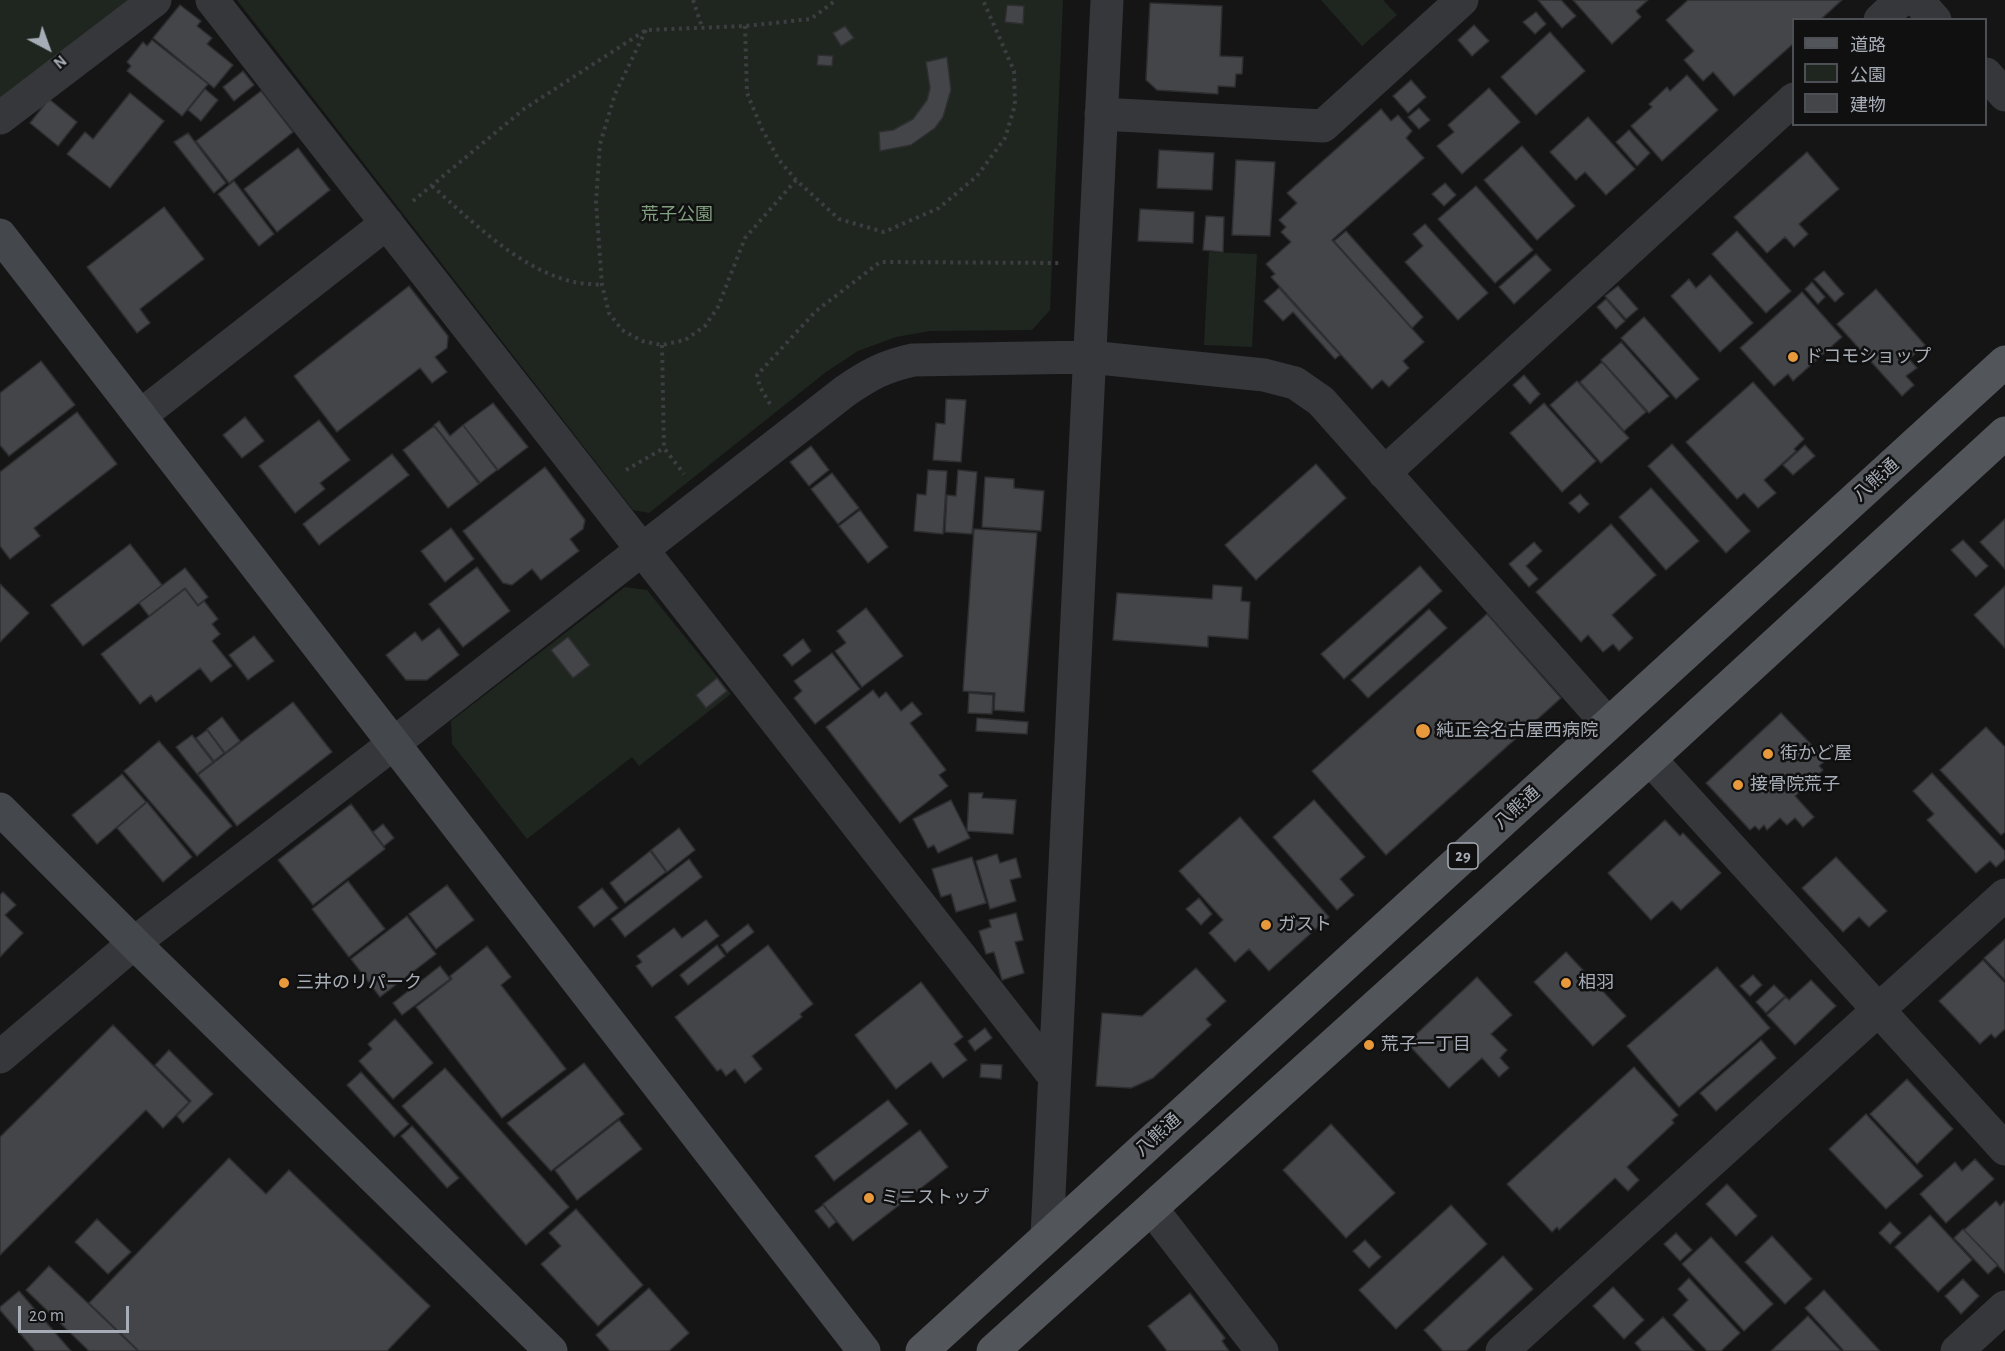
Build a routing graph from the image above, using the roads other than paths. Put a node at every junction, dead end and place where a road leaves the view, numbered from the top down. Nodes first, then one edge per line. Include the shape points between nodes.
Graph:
1 (155, 0) edge
2 (212, 0) edge
3 (1107, 0) edge
4 (1462, 0) edge
5 (1901, 0) edge
6 (1917, 0) edge
7 (1882, 18) edge
8 (1933, 18) edge
9 (1987, 75) edge
10 (2005, 95) edge
11 (1792, 101) edge
12 (1101, 114) junction
13 (0, 118) edge
14 (387, 223) junction
15 (0, 235) edge
16 (1089, 357) junction
17 (2005, 362) edge
18 (140, 416) junction
19 (2005, 433) edge
20 (1384, 474) junction
21 (642, 549) junction
22 (1608, 724) junction
23 (393, 744) junction
24 (1650, 759) junction
25 (0, 809) edge
26 (2005, 895) edge
27 (134, 943) junction
28 (1878, 1010) junction
29 (0, 1058) edge
30 (1054, 1076) junction
31 (2005, 1149) edge
32 (1152, 1209) junction
33 (1047, 1236) junction
34 (2005, 1307) edge
35 (551, 1351) edge
36 (864, 1351) edge
37 (922, 1351) edge
38 (993, 1351) edge
39 (1262, 1351) edge
40 (1502, 1351) edge
41 (1957, 1351) edge

1 - 13 street
2 - 14 street
3 - 12 street
4 - 12 street via 1323,126
5 - 7 street
6 - 8 street
9 - 10 street
11 - 20 street
12 - 16 street
14 - 18 street
14 - 21 street
15 - 18 street
16 - 20 street via 1264,375 1294,383 1320,401
16 - 21 street via 913,360 890,365 852,386
16 - 30 street
17 - 22 main road, 八熊通 / 29
18 - 23 street
19 - 24 main road
20 - 22 street
21 - 23 street
21 - 30 street
22 - 33 main road, 八熊通 / 29
23 - 27 street
23 - 36 street
24 - 28 street
24 - 32 main road
25 - 27 street
26 - 28 street
27 - 29 street
27 - 35 street
28 - 31 street
28 - 40 street
30 - 33 street
32 - 38 main road
32 - 39 street
33 - 37 main road, 八熊通 / 29
34 - 41 street

